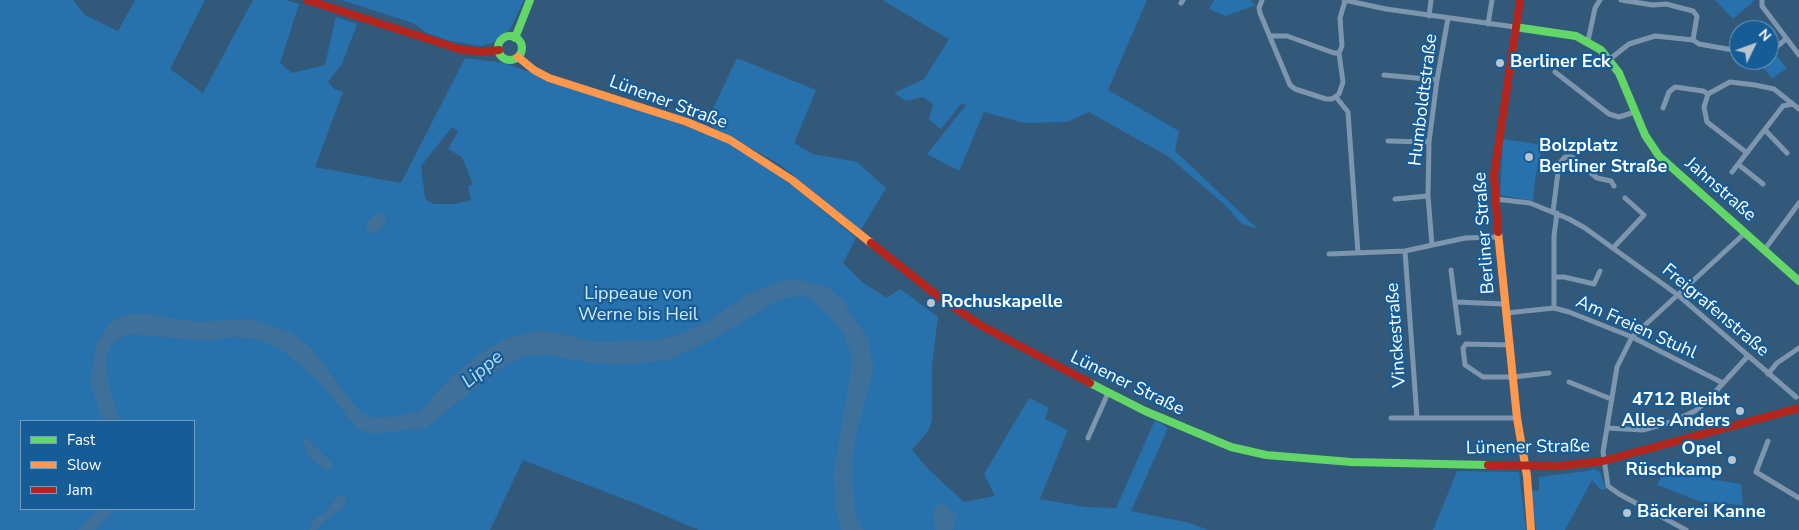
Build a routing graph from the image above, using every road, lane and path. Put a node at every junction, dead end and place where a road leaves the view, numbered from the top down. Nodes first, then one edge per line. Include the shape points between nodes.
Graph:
1 (307, 0) edge
2 (530, 0) edge
3 (1262, 0) edge
4 (1431, 0) edge
5 (1492, 0) edge
6 (1520, 0) edge
7 (1600, 0) edge
8 (1621, 0) edge
9 (1762, 0) edge
10 (1344, 1) edge
11 (1364, 2) edge
12 (1429, 16) junction
13 (1448, 18) junction
14 (1488, 24) junction
15 (1515, 27) junction
16 (1270, 36) junction
17 (515, 38) junction
18 (1588, 40) junction
19 (1694, 40) junction
20 (1786, 40) junction
21 (1779, 45) edge
22 (1729, 49) edge
23 (499, 50) junction
24 (1340, 53) junction
25 (1799, 55) edge
26 (518, 57) junction
27 (1610, 59) junction
28 (1555, 72) dead end
29 (1384, 75) dead end
30 (1437, 80) junction
31 (1708, 94) junction
32 (1336, 97) junction
33 (1792, 104) junction
34 (1663, 108) dead end
35 (1799, 109) edge
36 (1635, 112) junction
37 (1765, 130) junction
38 (1388, 141) dead end
39 (1429, 142) junction
40 (1787, 153) dead end
41 (1747, 154) junction
42 (1739, 165) junction
43 (1732, 172) dead end
44 (1763, 184) dead end
45 (1614, 186) dead end
46 (1428, 196) junction
47 (1625, 198) dead end
48 (1396, 199) dead end
49 (1495, 199) junction
50 (1799, 203) edge
51 (1555, 212) junction
52 (1746, 232) junction
53 (1496, 236) junction
54 (1432, 245) junction
55 (1614, 248) junction
56 (1765, 249) junction
57 (1405, 251) junction
58 (1358, 253) junction
59 (1329, 254) dead end
60 (1451, 270) dead end
61 (1600, 271) dead end
62 (1554, 277) junction
63 (1799, 281) edge
64 (1678, 294) junction
65 (1455, 302) junction
66 (1504, 304) junction
67 (1554, 308) junction
68 (1506, 313) junction
69 (1459, 334) dead end
70 (1632, 338) junction
71 (1510, 345) junction
72 (1799, 348) edge
73 (1748, 356) junction
74 (1549, 373) dead end
75 (1768, 374) junction
76 (1513, 378) junction
77 (1568, 382) dead end
78 (1723, 383) junction
79 (1108, 392) junction
80 (1796, 397) dead end
81 (1611, 400) junction
82 (1799, 408) edge
83 (1391, 418) dead end
84 (1416, 418) junction
85 (1517, 418) junction
86 (1607, 428) junction
87 (1088, 438) dead end
88 (1768, 441) dead end
89 (1604, 461) junction
90 (1524, 466) junction
91 (1799, 498) edge
92 (1531, 530) edge
93 (1686, 530) edge

1 - 23 main road via 459,49
2 - 17 main road
3 - 16 street via 1259,8
4 - 12 street
5 - 14 street
6 - 15 main road, Berliner Straße
7 - 18 street
8 - 19 street via 1666,4 1693,11 1697,16
9 - 20 street via 1762,6
10 - 11 street
10 - 24 street via 1340,18
11 - 12 street
12 - 13 street
13 - 14 street
13 - 30 street, Humboldtstraße
14 - 15 street
15 - 18 main road, Jahnstraße
15 - 49 main road, Berliner Straße via 1498,135
16 - 24 street via 1287,36
16 - 32 street via 1287,80 1295,90 1326,100
17 - 23 main road via 505,38
17 - 26 main road via 522,51
18 - 27 main road, Jahnstraße
19 - 22 street via 1699,44
19 - 27 street via 1647,37 1629,44
20 - 21 street
20 - 25 street
23 - 26 main road via 506,59
24 - 32 street via 1343,82
26 - 79 main road, Lünener Straße via 549,78 687,122 753,153 968,317 1008,342
27 - 36 main road, Jahnstraße
28 - 36 street via 1608,114 1619,117
29 - 30 street
30 - 39 street, Humboldtstraße
31 - 33 street via 1732,82 1771,88
31 - 34 street via 1675,87 1668,92
31 - 41 street via 1704,107 1707,122
32 - 58 street via 1348,112
33 - 35 street
33 - 37 street via 1783,106
36 - 52 main road, Jahnstraße via 1659,156
37 - 40 street
37 - 41 street
38 - 39 street
39 - 46 street, Humboldtstraße
41 - 42 street
42 - 43 street
42 - 44 street
45 - 51 street via 1612,181 1597,178 1572,157 1565,157 1559,164
46 - 48 street
46 - 54 street, Humboldtstraße
47 - 55 street via 1644,215
49 - 51 street, Freigrafenstraße via 1530,203
49 - 53 main road, Berliner Straße
50 - 56 street
51 - 55 street, Freigrafenstraße
51 - 62 street
52 - 56 main road, Jahnstraße
52 - 64 street
53 - 54 street
53 - 66 main road, Berliner Straße
54 - 57 street
55 - 64 street, Freigrafenstraße
56 - 63 main road, Jahnstraße
57 - 58 street
57 - 84 street, Vinckestraße
58 - 59 street
60 - 65 street
61 - 62 street via 1594,284
62 - 67 street
64 - 70 street
64 - 73 street, Freigrafenstraße
65 - 66 street
65 - 69 street
66 - 68 main road, Berliner Straße
67 - 68 street, Am Freien Stuhl
67 - 70 street, Am Freien Stuhl
68 - 71 main road, Berliner Straße
70 - 78 street, Am Freien Stuhl
70 - 81 street via 1617,367
71 - 76 main road, Berliner Straße
71 - 76 street via 1466,344 1463,357 1465,365 1479,376
72 - 75 street via 1777,363
73 - 75 street, Freigrafenstraße
73 - 78 street
74 - 76 street
75 - 80 street, Freigrafenstraße
76 - 85 main road, Berliner Straße
77 - 81 street
78 - 86 street via 1701,407 1671,422 1639,431
79 - 87 street
79 - 90 main road, Lünener Straße via 1213,441 1266,455 1351,462
81 - 86 street
82 - 89 main road, Lünener Straße
83 - 84 street
84 - 85 street
85 - 90 main road, Berliner Straße
86 - 89 street
88 - 91 street via 1756,472
89 - 90 main road, Lünener Straße
89 - 93 street via 1606,480 1612,490
90 - 92 main road, Berliner Straße

